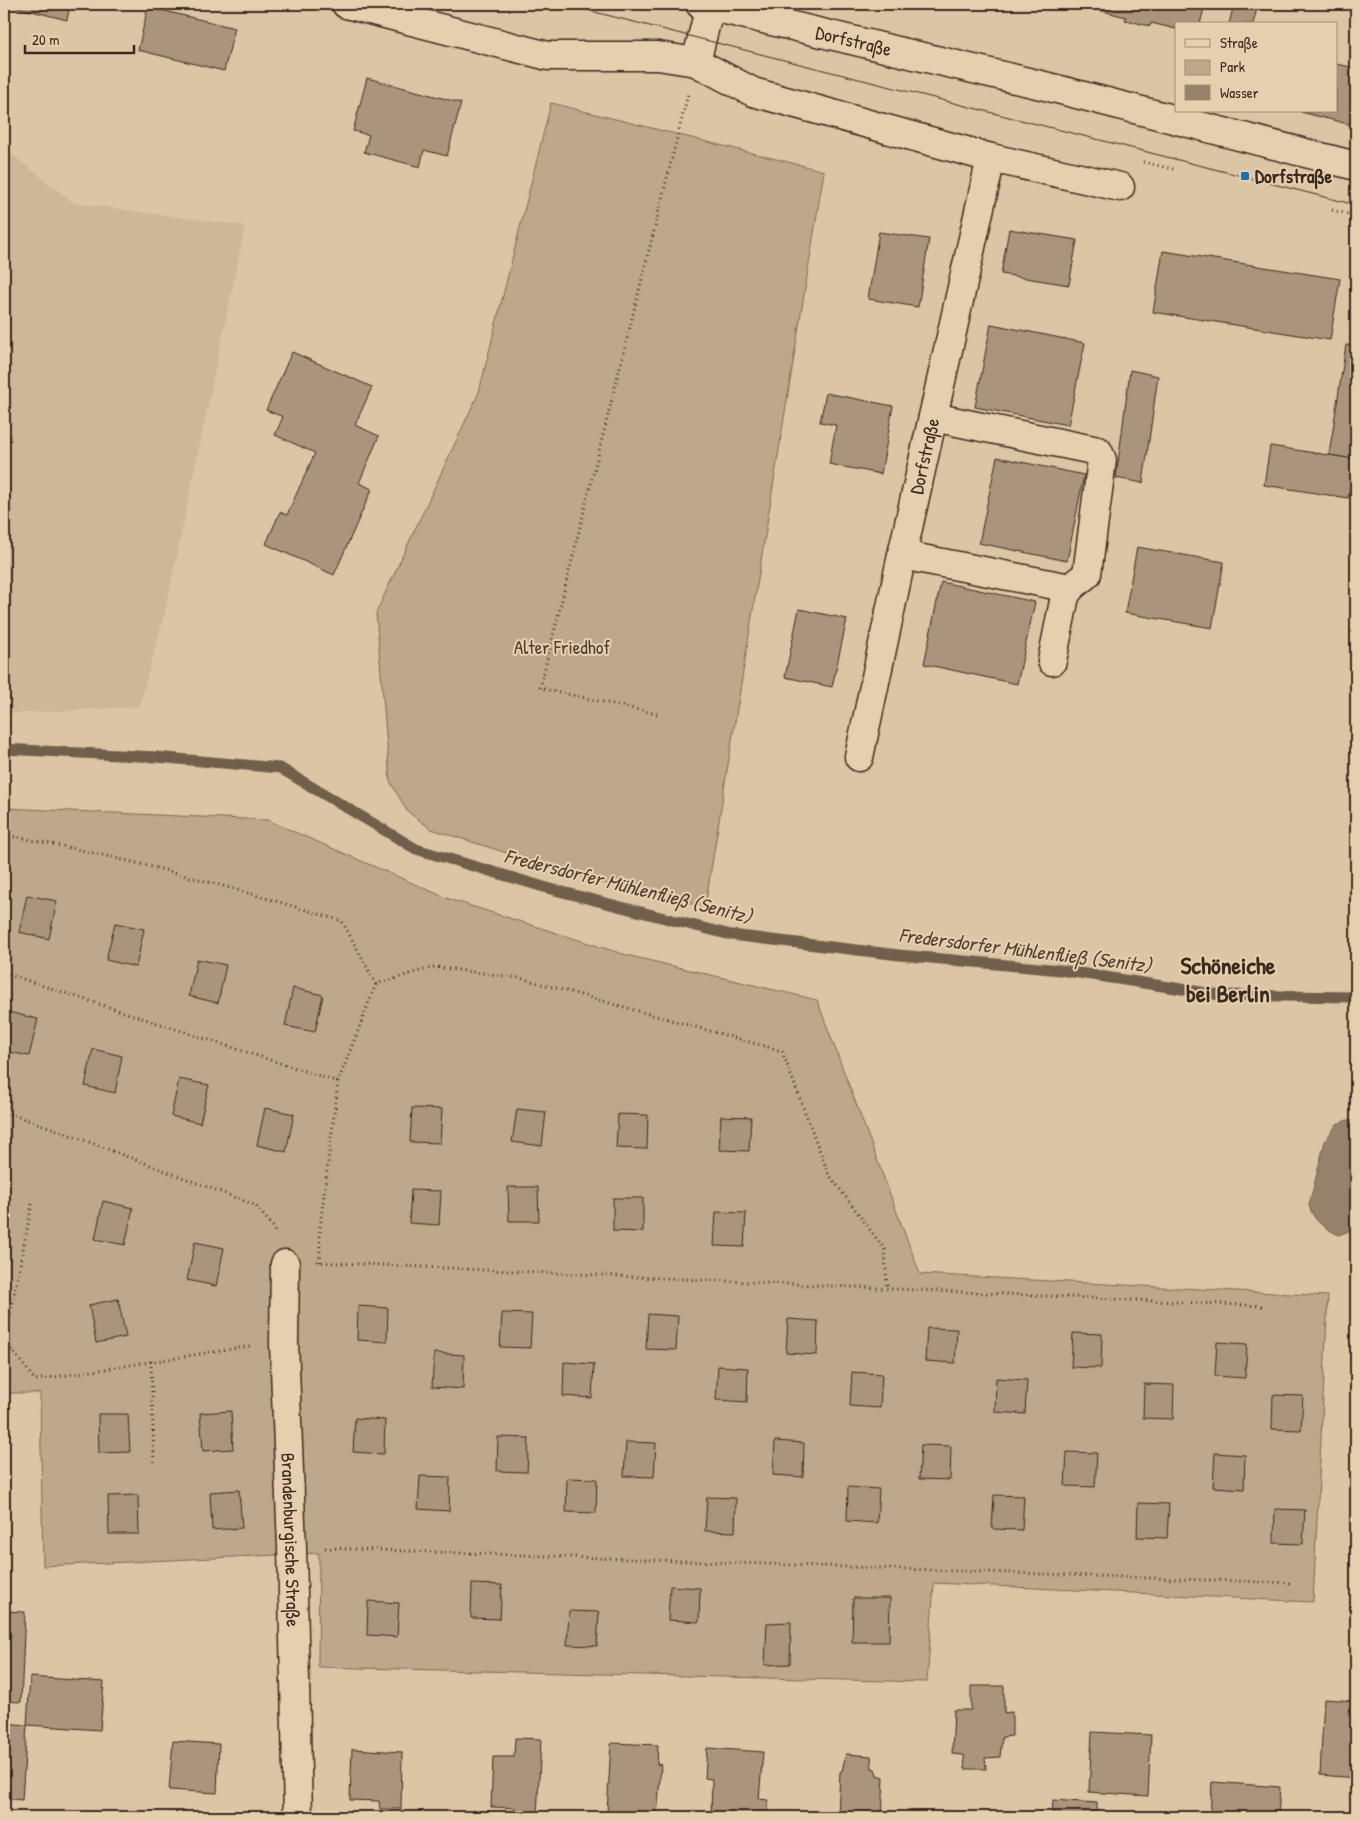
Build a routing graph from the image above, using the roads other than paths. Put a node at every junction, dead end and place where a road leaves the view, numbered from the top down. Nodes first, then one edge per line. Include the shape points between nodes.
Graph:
1 (346, 4) edge
2 (704, 5) edge
3 (696, 62) junction
4 (991, 158) junction
5 (1356, 166) edge
6 (1120, 187) dead end
7 (933, 418) junction
8 (902, 555) junction
9 (1070, 588) junction
10 (1052, 661) dead end
11 (859, 757) dead end
12 (285, 1264) road end
13 (298, 1817) edge

1 - 3 street via 548,56 658,56
2 - 3 street
2 - 5 street, Dorfstraße via 1045,86
3 - 4 street via 753,92
4 - 6 street
4 - 7 street, Dorfstraße
7 - 8 street, Dorfstraße
7 - 9 street via 1098,451 1102,460 1087,574
8 - 9 street
8 - 11 street, Dorfstraße
9 - 10 street via 1065,596
12 - 13 street, Brandenburgische Straße via 284,1343

